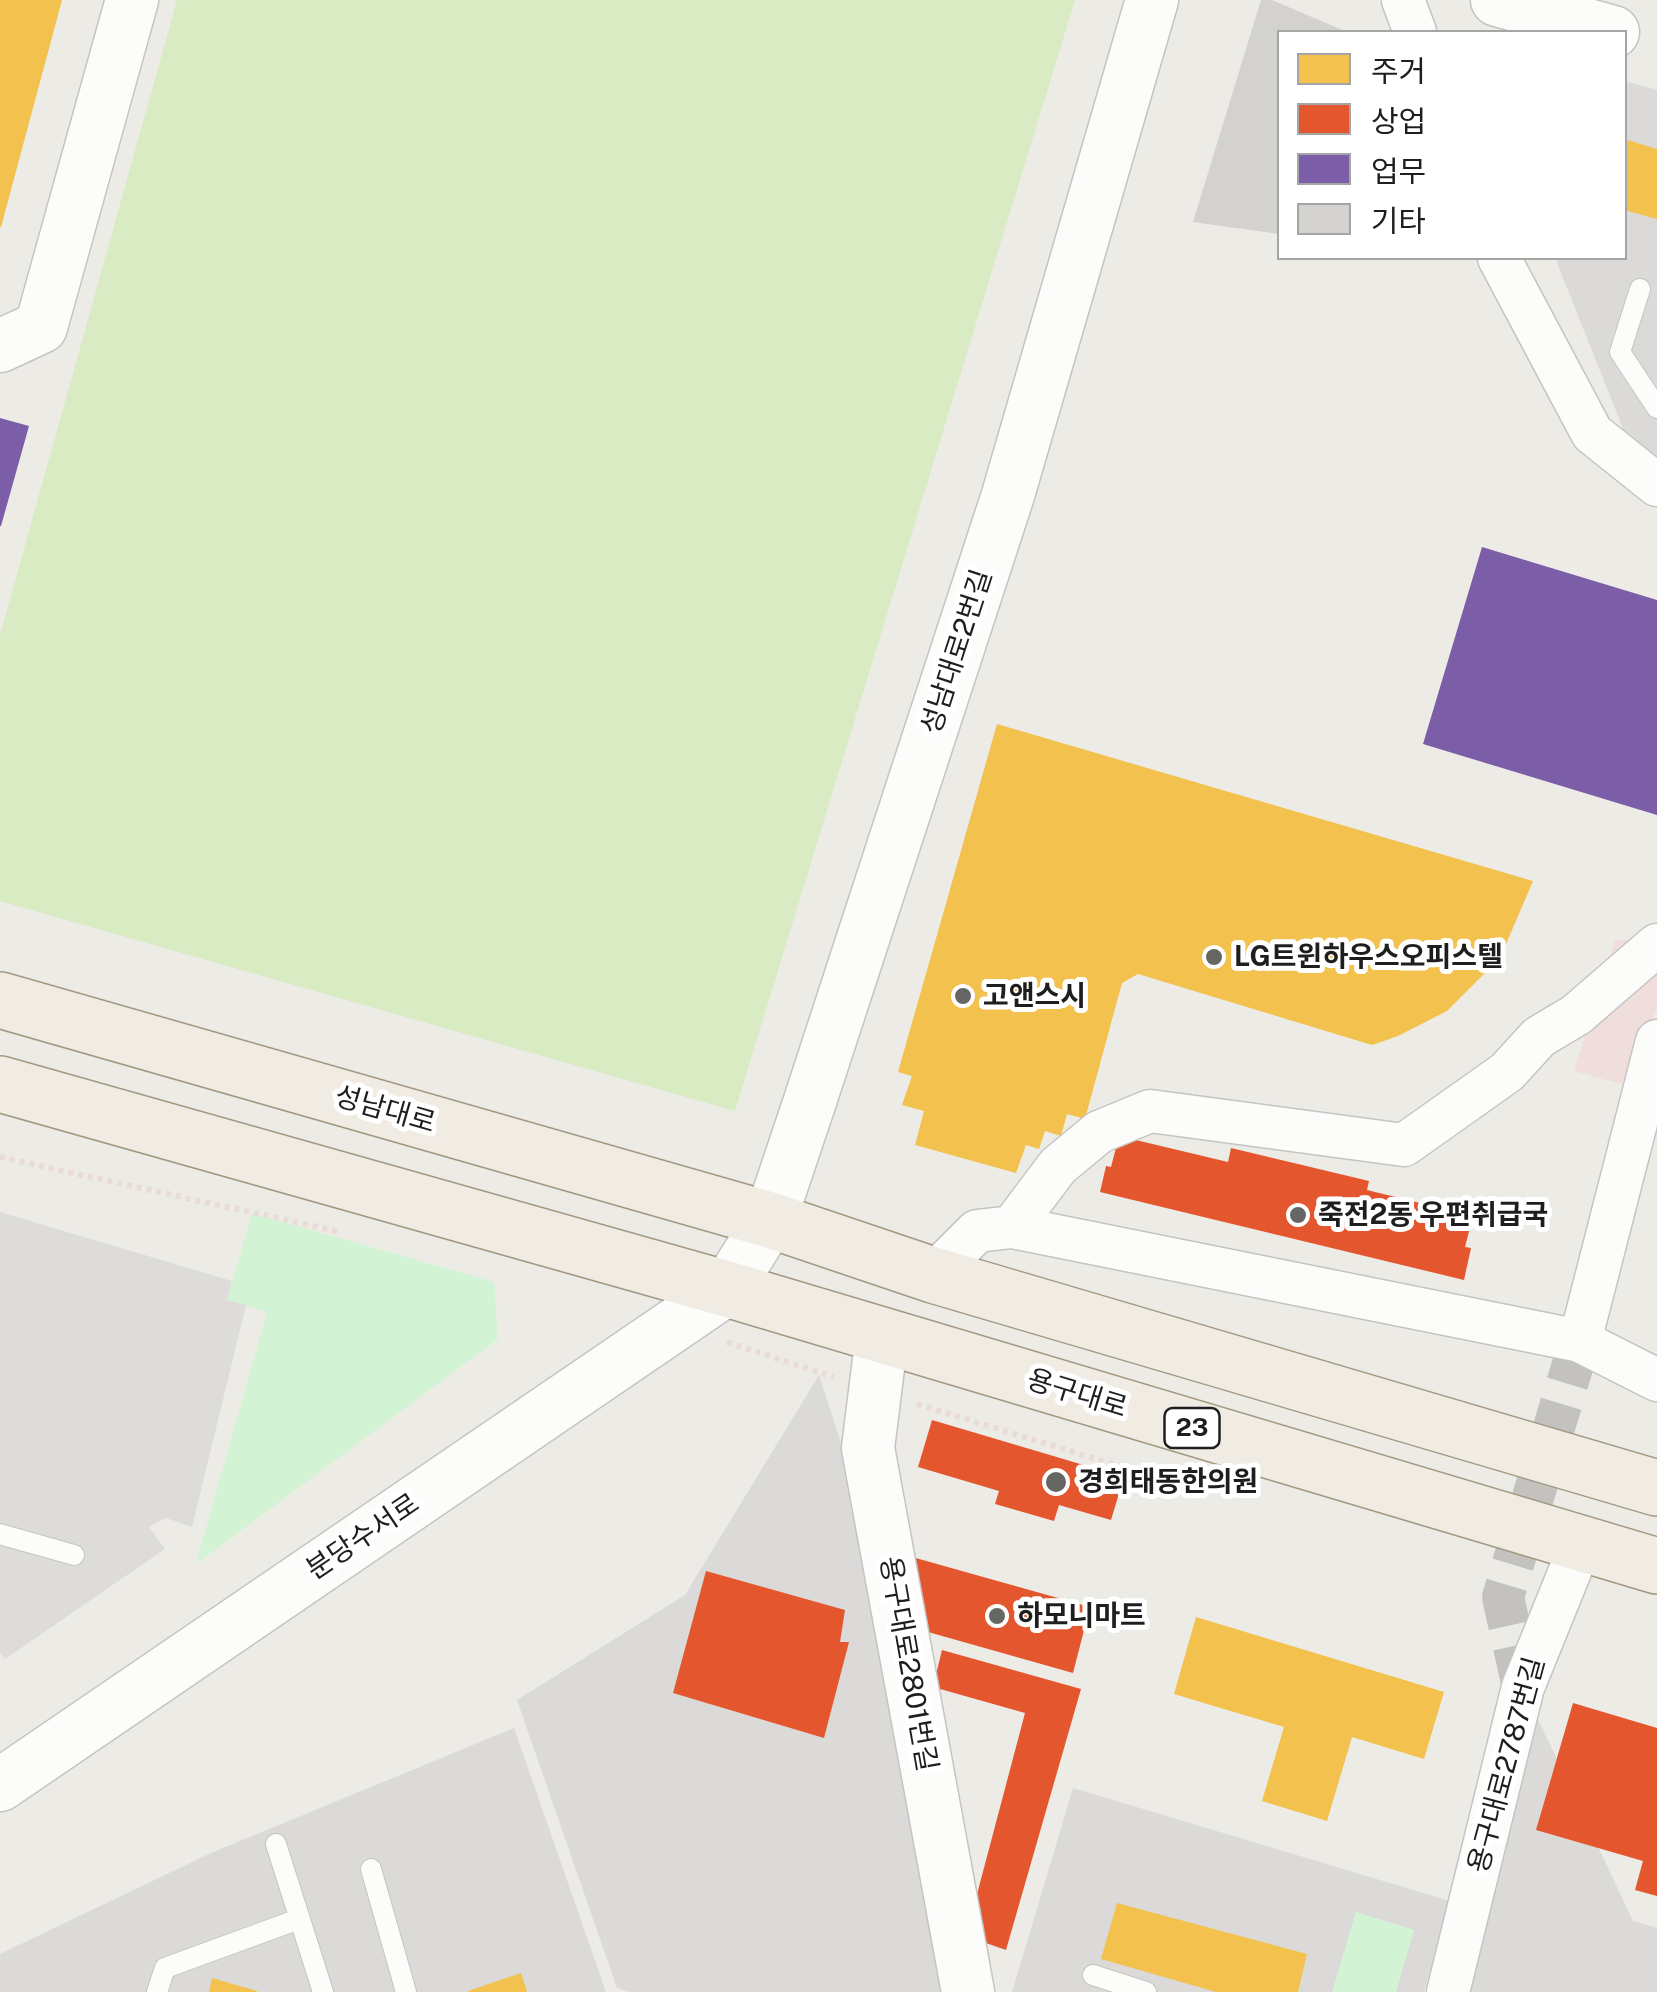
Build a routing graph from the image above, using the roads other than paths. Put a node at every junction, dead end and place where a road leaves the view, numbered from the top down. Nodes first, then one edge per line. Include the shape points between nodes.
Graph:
1 (132, 0) edge
2 (1152, 0) edge
3 (1404, 0) edge
4 (1496, 0) edge
5 (1413, 30) edge
6 (1606, 30) edge
7 (1627, 37) edge
8 (1657, 45) edge
9 (1500, 260) edge
10 (1640, 289) dead end
11 (0, 346) edge
12 (1657, 408) edge
13 (1657, 486) edge
14 (1657, 945) edge
15 (0, 1000) edge
16 (1657, 1041) edge
17 (0, 1084) edge
18 (770, 1220) junction
19 (1012, 1226) junction
20 (934, 1275) junction
21 (726, 1290) junction
22 (882, 1336) junction
23 (1580, 1341) junction
24 (1657, 1380) edge
25 (1657, 1488) edge
26 (0, 1534) edge
27 (1581, 1544) junction
28 (74, 1555) dead end
29 (1657, 1566) edge
30 (0, 1785) edge
31 (276, 1844) dead end
32 (371, 1869) dead end
33 (300, 1919) junction
34 (1092, 1975) dead end
35 (158, 1992) edge
36 (323, 1992) edge
37 (406, 1992) edge
38 (968, 1992) edge
39 (1146, 1992) edge
40 (1448, 1992) edge

1 - 11 street via 41,328
2 - 18 street, 성남대로2번길 via 1008,495
3 - 5 street
4 - 6 street
7 - 8 street
9 - 13 street via 1592,434
10 - 12 lane via 1620,352
14 - 19 street via 1539,1038 1507,1072 1404,1145 1150,1112 1099,1132 1058,1166
15 - 18 main road, 성남대로
16 - 23 street
17 - 21 main road
18 - 20 main road
18 - 21 street, 성남대로2번길
19 - 20 street via 977,1230
19 - 23 street
20 - 25 main road
21 - 22 main road, 용구대로 / 23
21 - 30 street, 분당수서로
22 - 27 main road, 용구대로 / 23
22 - 38 street, 용구대로2801번길 via 868,1448
23 - 24 street
26 - 28 lane
27 - 29 main road, 용구대로 / 23
27 - 40 street, 용구대로2787번길 via 1522,1688
31 - 33 lane
32 - 37 lane
33 - 35 lane via 165,1968
33 - 36 lane
34 - 39 lane

